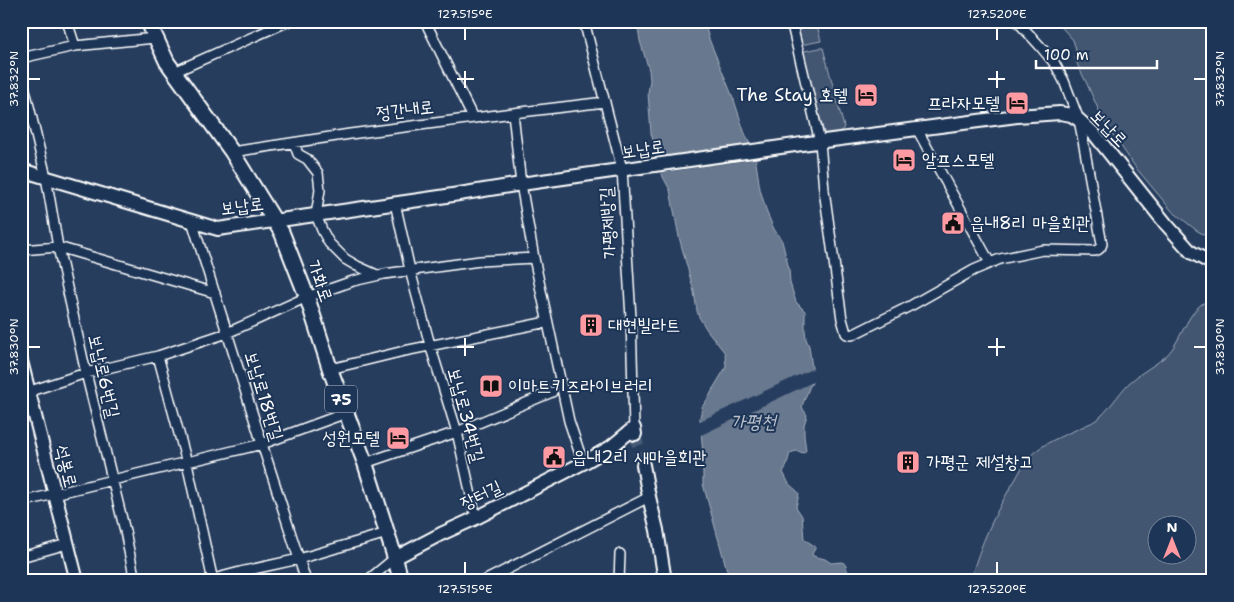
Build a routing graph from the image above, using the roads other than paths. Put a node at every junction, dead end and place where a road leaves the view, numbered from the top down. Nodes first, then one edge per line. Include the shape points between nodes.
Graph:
1 (67, 21) edge
2 (148, 21) edge
3 (289, 21) edge
4 (425, 21) edge
5 (584, 21) edge
6 (791, 21) edge
7 (1016, 21) edge
8 (155, 38) junction
9 (74, 46) junction
10 (21, 58) edge
11 (21, 72) edge
12 (174, 72) junction
13 (605, 102) junction
14 (513, 113) junction
15 (472, 118) junction
16 (1079, 120) junction
17 (917, 129) junction
18 (294, 142) junction
19 (814, 142) junction
20 (232, 152) junction
21 (622, 169) junction
22 (21, 170) edge
23 (46, 177) junction
24 (521, 184) junction
25 (395, 204) junction
26 (316, 215) junction
27 (274, 220) junction
28 (192, 221) junction
29 (58, 247) junction
30 (21, 250) edge
31 (534, 258) junction
32 (990, 263) junction
33 (1213, 264) edge
34 (410, 270) junction
35 (377, 275) junction
36 (215, 293) junction
37 (307, 297) junction
38 (547, 322) junction
39 (227, 333) junction
40 (430, 345) junction
41 (158, 356) junction
42 (21, 361) edge
43 (330, 369) junction
44 (86, 373) junction
45 (552, 392) dead end
46 (25, 393) edge
47 (346, 413) junction
48 (634, 431) joint
49 (456, 432) junction
50 (262, 444) junction
51 (187, 463) junction
52 (365, 463) junction
53 (583, 463) junction
54 (643, 465) tunnel mouth
55 (113, 481) junction
56 (55, 495) junction
57 (649, 497) junction
58 (21, 502) edge
59 (476, 518) junction
60 (387, 533) junction
61 (67, 544) junction
62 (620, 554) dead end
63 (21, 557) edge
64 (395, 558) junction
65 (299, 559) junction
66 (210, 580) edge
67 (76, 581) edge
68 (135, 581) edge
69 (306, 581) edge
70 (367, 581) edge
71 (400, 581) edge
72 (484, 581) edge
73 (618, 581) edge
74 (665, 581) edge

1 - 9 street
2 - 8 main road, 가화로 / 75
3 - 12 street
4 - 15 street
5 - 13 street, 가평제방길
6 - 19 street
7 - 16 street via 1055,64
8 - 9 street
8 - 12 main road, 가화로 / 75
9 - 10 street
11 - 23 street, 보납로6번길
12 - 20 main road, 가화로 / 75
13 - 14 street, 정간내로
13 - 21 street, 가평제방길
14 - 15 street, 정간내로
14 - 24 street
15 - 18 street, 정간내로
16 - 17 street, 보납로 via 1065,114 1048,114
16 - 32 street via 1101,247 1095,251 1044,250
16 - 33 street, 보납로 via 1191,252
17 - 19 street, 보납로
17 - 32 street
18 - 20 street, 정간내로
18 - 26 street via 298,154 307,159 318,173 320,190
19 - 21 street, 보납로
19 - 32 street via 847,334 852,335
20 - 27 main road, 가화로 / 75
21 - 24 street, 보납로
21 - 48 street, 가평제방길
22 - 23 street, 보납로
23 - 28 street, 보납로
23 - 29 street, 보납로6번길
24 - 25 street, 보납로
24 - 31 street
25 - 26 street, 보납로
25 - 34 street, 보납로34번길
26 - 27 street, 보납로
26 - 35 street via 329,243 339,254
27 - 28 street, 보납로 via 218,229
27 - 37 main road, 가화로 / 75
28 - 36 street, 보납로18번길
29 - 30 street
29 - 36 street
29 - 44 street, 보납로6번길
31 - 34 street via 480,260
31 - 38 street
34 - 35 street
34 - 40 street, 보납로34번길
35 - 37 street
36 - 39 street, 보납로18번길
37 - 39 street
37 - 43 main road, 가화로 / 75
38 - 40 street
38 - 53 street via 569,421
39 - 41 street
39 - 50 street, 보납로18번길
40 - 43 street
40 - 49 street, 보납로34번길
41 - 44 street
41 - 51 street
42 - 46 street, 석봉로
43 - 47 main road, 가화로 / 75
44 - 46 street
44 - 55 street, 보납로6번길
45 - 49 street
46 - 56 street, 석봉로
47 - 50 street
47 - 52 main road, 가화로 / 75
48 - 53 street, 가평제방길
49 - 52 street
49 - 59 street, 보납로34번길
50 - 51 street
50 - 65 street, 보납로18번길
51 - 55 street
51 - 66 street
52 - 60 main road, 가화로 / 75
53 - 59 street, 장터길
54 - 57 street
55 - 56 street
55 - 68 street, 보납로6번길
56 - 58 street
56 - 61 street, 석봉로
57 - 72 street
57 - 74 street
59 - 64 street, 장터길
60 - 64 main road, 가화로 / 75
60 - 65 street
61 - 63 street
61 - 67 street, 석봉로
62 - 73 street
64 - 70 street
64 - 71 main road, 가화로 / 75
65 - 66 street
65 - 69 street, 보납로18번길

